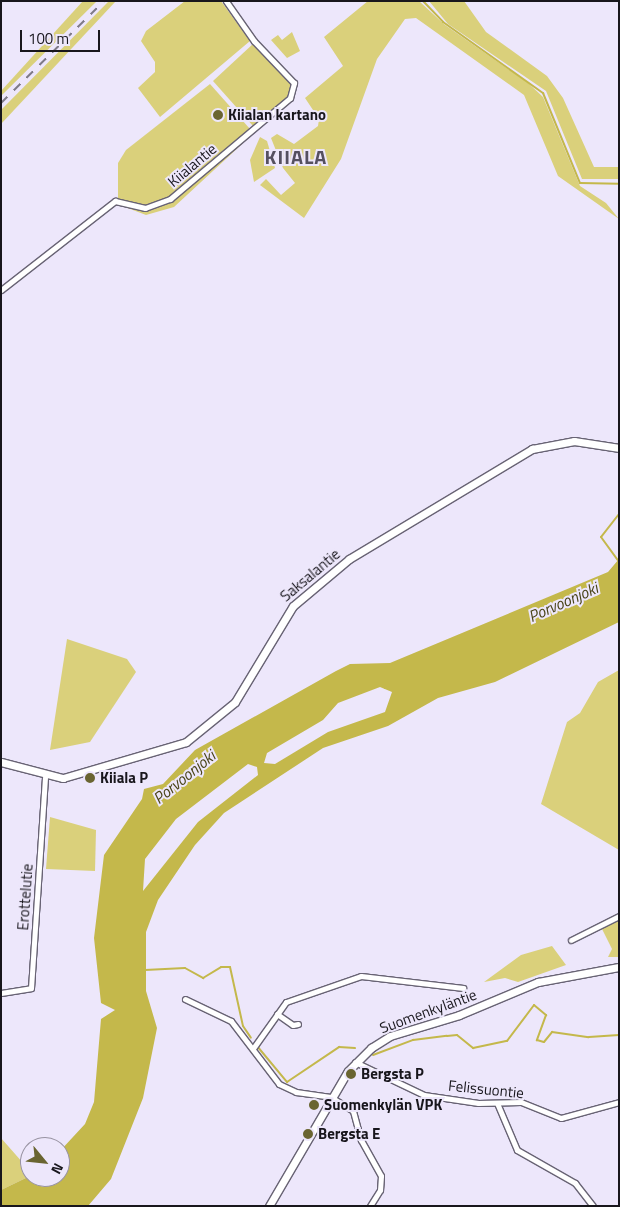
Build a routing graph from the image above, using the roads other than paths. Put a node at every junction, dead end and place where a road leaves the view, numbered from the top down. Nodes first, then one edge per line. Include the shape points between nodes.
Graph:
1 (226, 1) edge
2 (1, 290) edge
3 (619, 448) edge
4 (1, 762) edge
5 (45, 777) junction
6 (619, 916) edge
7 (571, 940) dead end
8 (619, 967) edge
9 (463, 988) dead end
10 (1, 993) edge
11 (185, 999) dead end
12 (277, 1014) junction
13 (298, 1024) dead end
14 (254, 1047) junction
15 (355, 1062) junction
16 (331, 1097) junction
17 (619, 1102) edge
18 (498, 1103) junction
19 (269, 1206) edge
20 (370, 1206) edge
21 (593, 1206) edge

1 - 2 street, Kiialantie via 254,41 294,83 290,98 170,199 145,208 115,201
3 - 5 street, Saksalantie via 574,441 532,449 349,559 293,606 270,638 249,683 204,730 164,751 78,776
4 - 5 street, Saksalantie
5 - 10 street, Erottelutie via 31,988
6 - 7 street
8 - 15 street, Suomenkyläntie via 538,982 459,1015 390,1036
9 - 12 street via 370,975 296,995
11 - 14 street via 231,1021
12 - 13 street via 293,1025
12 - 14 street
14 - 16 street via 279,1084 296,1092
15 - 16 street, Suomenkyläntie
15 - 18 street, Felissuontie via 424,1095
16 - 19 street, Suomenkyläntie
16 - 20 street via 356,1116 362,1140 378,1165 380,1190
17 - 18 street, Felissuontie via 561,1118 521,1102
18 - 21 street via 517,1150 575,1183

